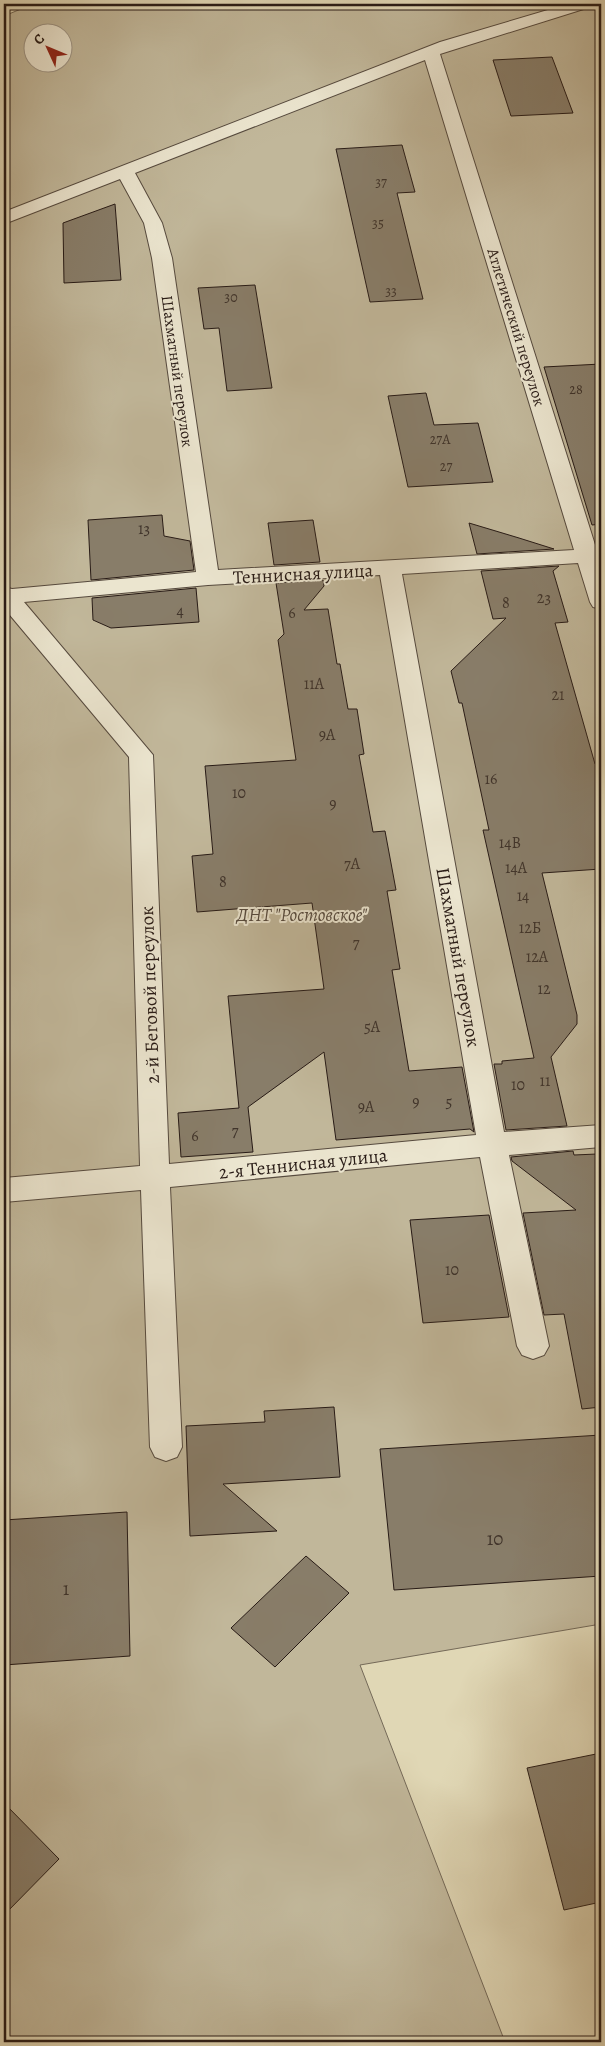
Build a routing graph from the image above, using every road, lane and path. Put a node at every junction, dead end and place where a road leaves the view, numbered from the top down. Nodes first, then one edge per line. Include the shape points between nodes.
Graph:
1 (584, 4) edge
2 (431, 52) junction
3 (125, 171) junction
4 (4, 218) edge
5 (595, 556) edge
6 (390, 568) junction
7 (208, 578) junction
8 (4, 596) edge
9 (601, 602) edge
10 (601, 1136) edge
11 (492, 1144) junction
12 (155, 1178) junction
13 (4, 1190) edge
14 (533, 1346) dead end
15 (166, 1447) dead end

1 - 2 street
2 - 3 street
2 - 5 street, Атлетический переулок
3 - 4 street
3 - 7 street, Шахматный переулок via 153,223 162,258
5 - 6 street, Теннисная улица
5 - 9 street, Атлетический переулок
6 - 7 street, Теннисная улица
6 - 11 street, Шахматный переулок
7 - 8 street, Теннисная улица
8 - 12 street, 2-й Беговой переулок via 141,755
10 - 11 street, 2-я Теннисная улица
11 - 12 street, 2-я Теннисная улица
11 - 14 street, Шахматный переулок
12 - 13 street, 2-я Теннисная улица
12 - 15 street, 2-й Беговой переулок

